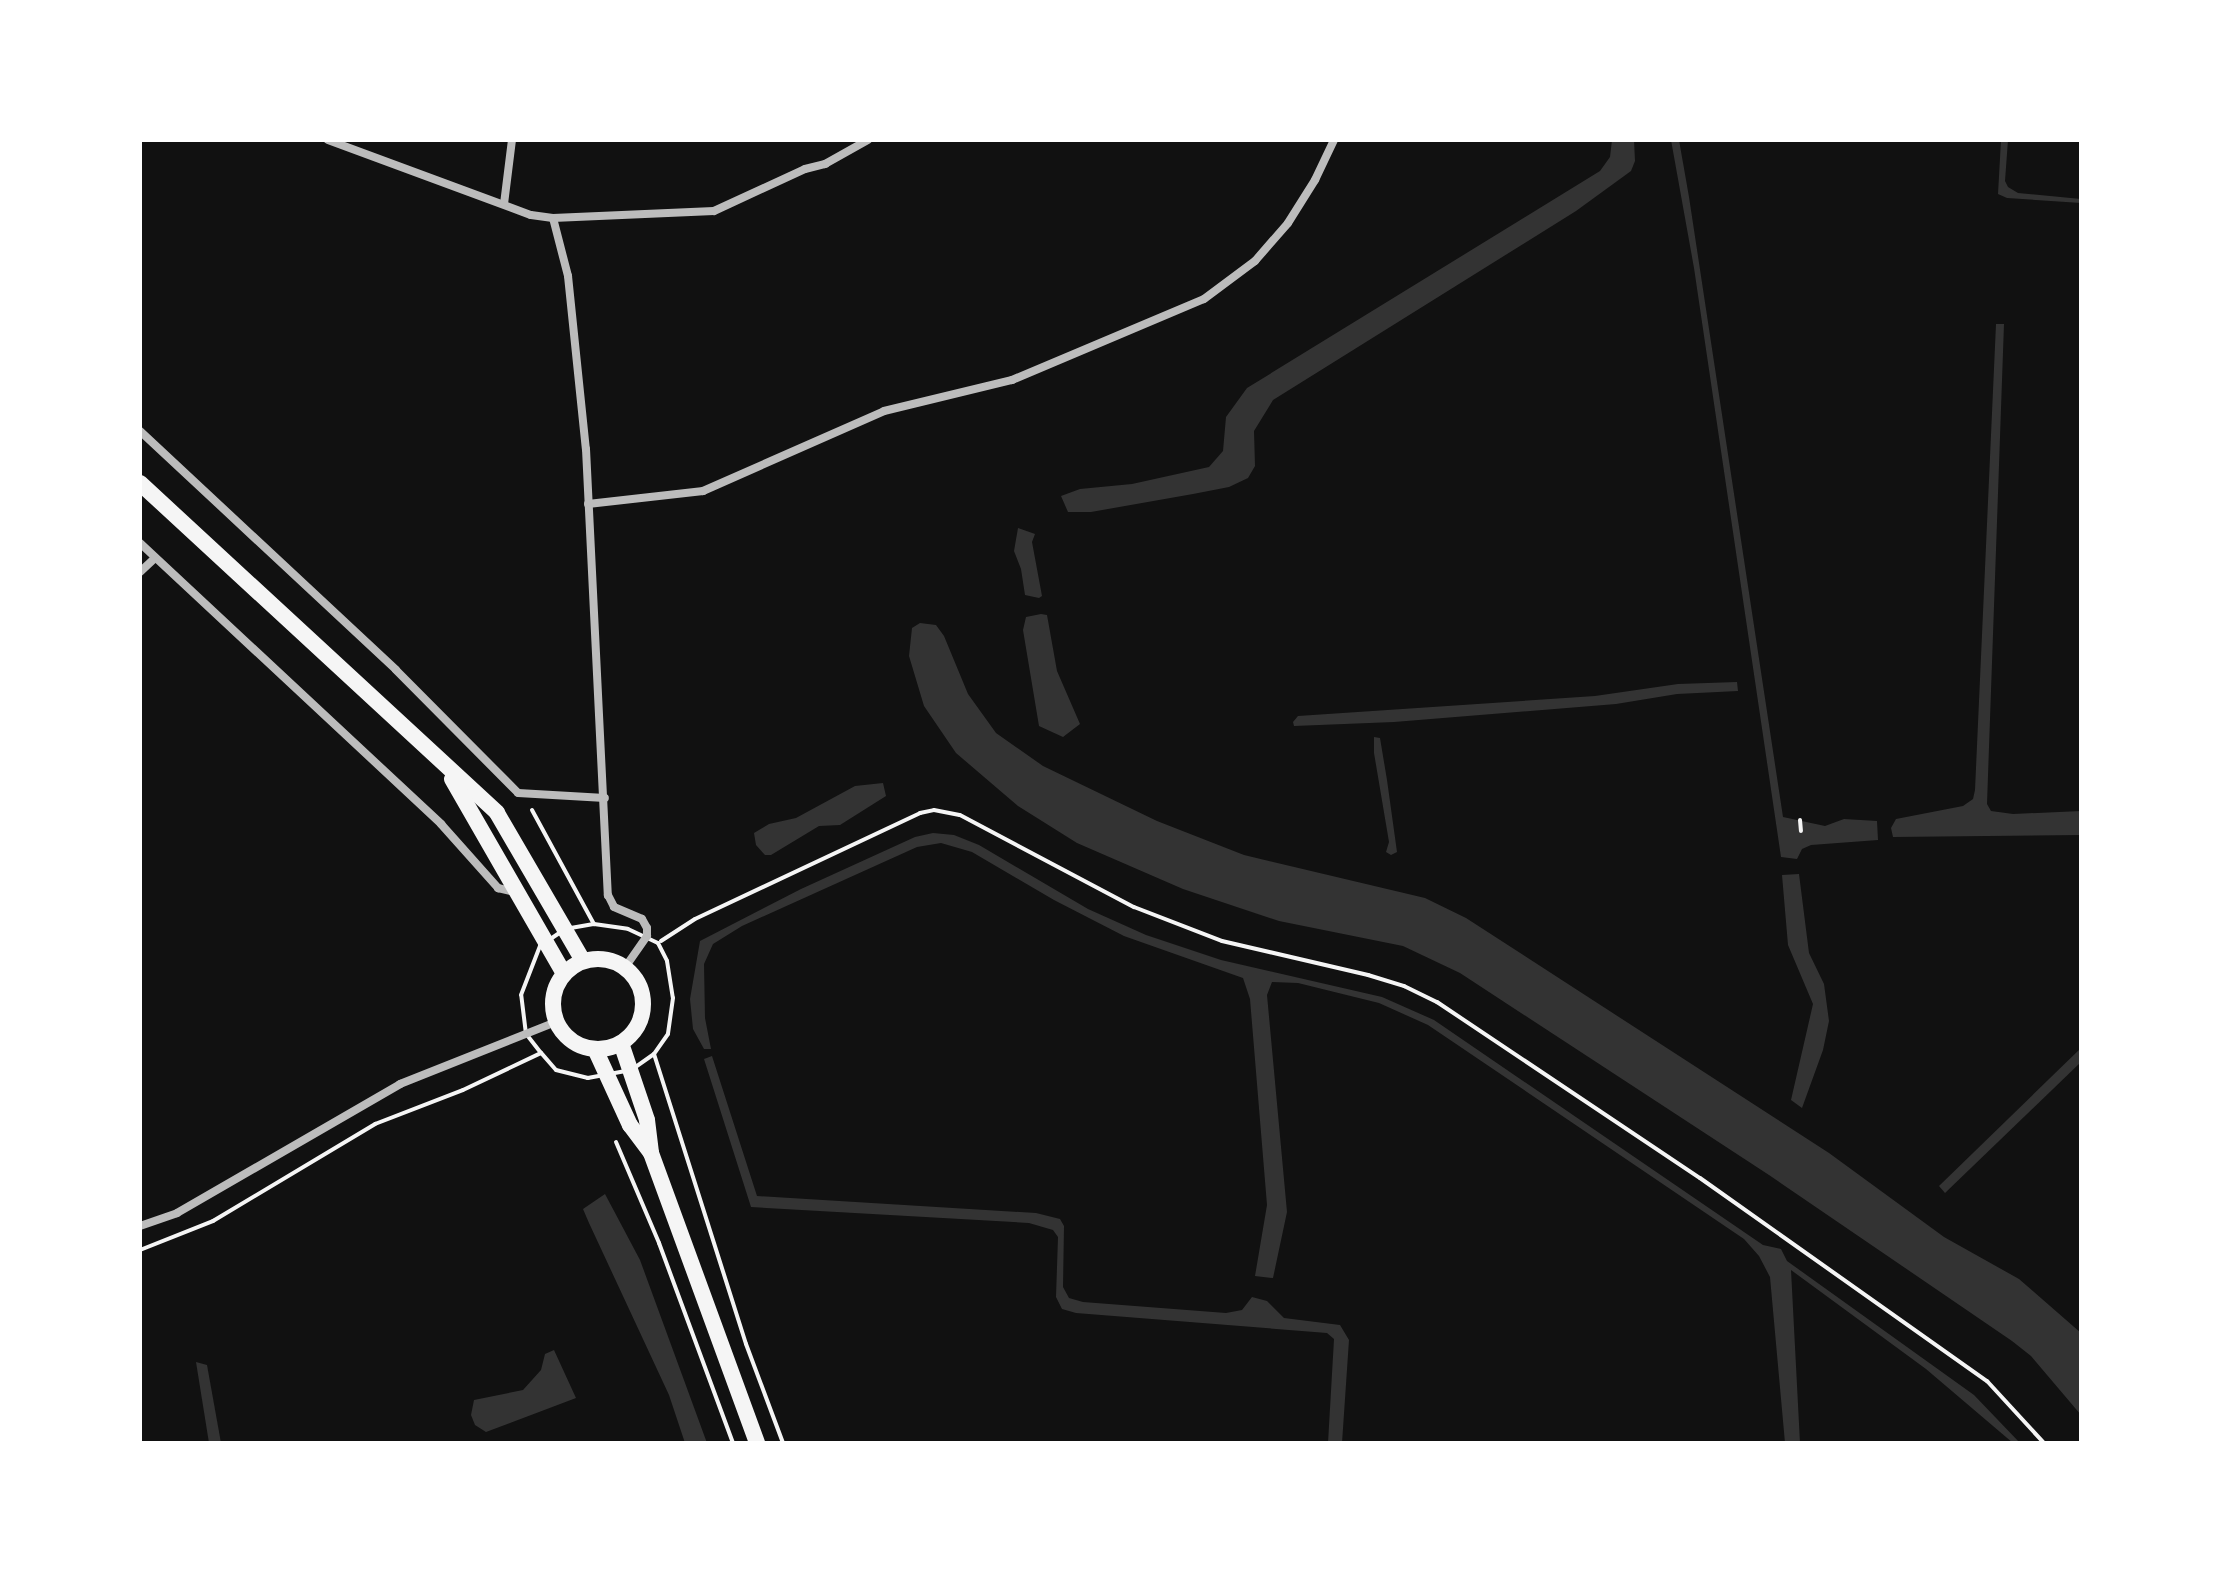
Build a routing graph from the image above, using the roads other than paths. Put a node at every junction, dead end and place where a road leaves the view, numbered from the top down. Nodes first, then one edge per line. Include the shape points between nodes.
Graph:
1 (328, 140) edge
2 (512, 140) edge
3 (868, 140) edge
4 (1334, 140) edge
5 (504, 204) junction
6 (553, 218) junction
7 (140, 431) edge
8 (140, 483) edge
9 (588, 504) junction
10 (140, 543) edge
11 (154, 559) junction
12 (140, 572) edge
13 (445, 768) junction
14 (605, 798) junction
15 (520, 893) junction
16 (583, 961) junction
17 (625, 968) junction
18 (564, 974) junction
19 (556, 1022) junction
20 (621, 1043) junction
21 (595, 1049) junction
22 (651, 1153) junction
23 (140, 1226) edge
24 (757, 1443) edge

1 - 5 street
2 - 5 street
3 - 6 street via 723,209
4 - 9 street via 1288,223 1255,261 1204,299 1012,380 884,411 703,491
5 - 6 street
6 - 9 street via 568,276
7 - 14 street via 396,670 518,793
8 - 13 main road
9 - 14 street
10 - 11 street
11 - 12 street
11 - 15 street via 441,824 498,888
13 - 15 main road
13 - 16 main road via 497,813
14 - 17 street via 610,903 642,919 647,928
15 - 18 main road
16 - 17 main road via 612,961
16 - 18 main road
17 - 20 main road via 635,978 643,1006 640,1021
18 - 19 main road via 552,1005
19 - 21 main road via 572,1041
19 - 23 street via 384,1092 177,1213
20 - 21 main road
20 - 22 main road via 647,1120
21 - 22 main road via 630,1125
22 - 24 main road

